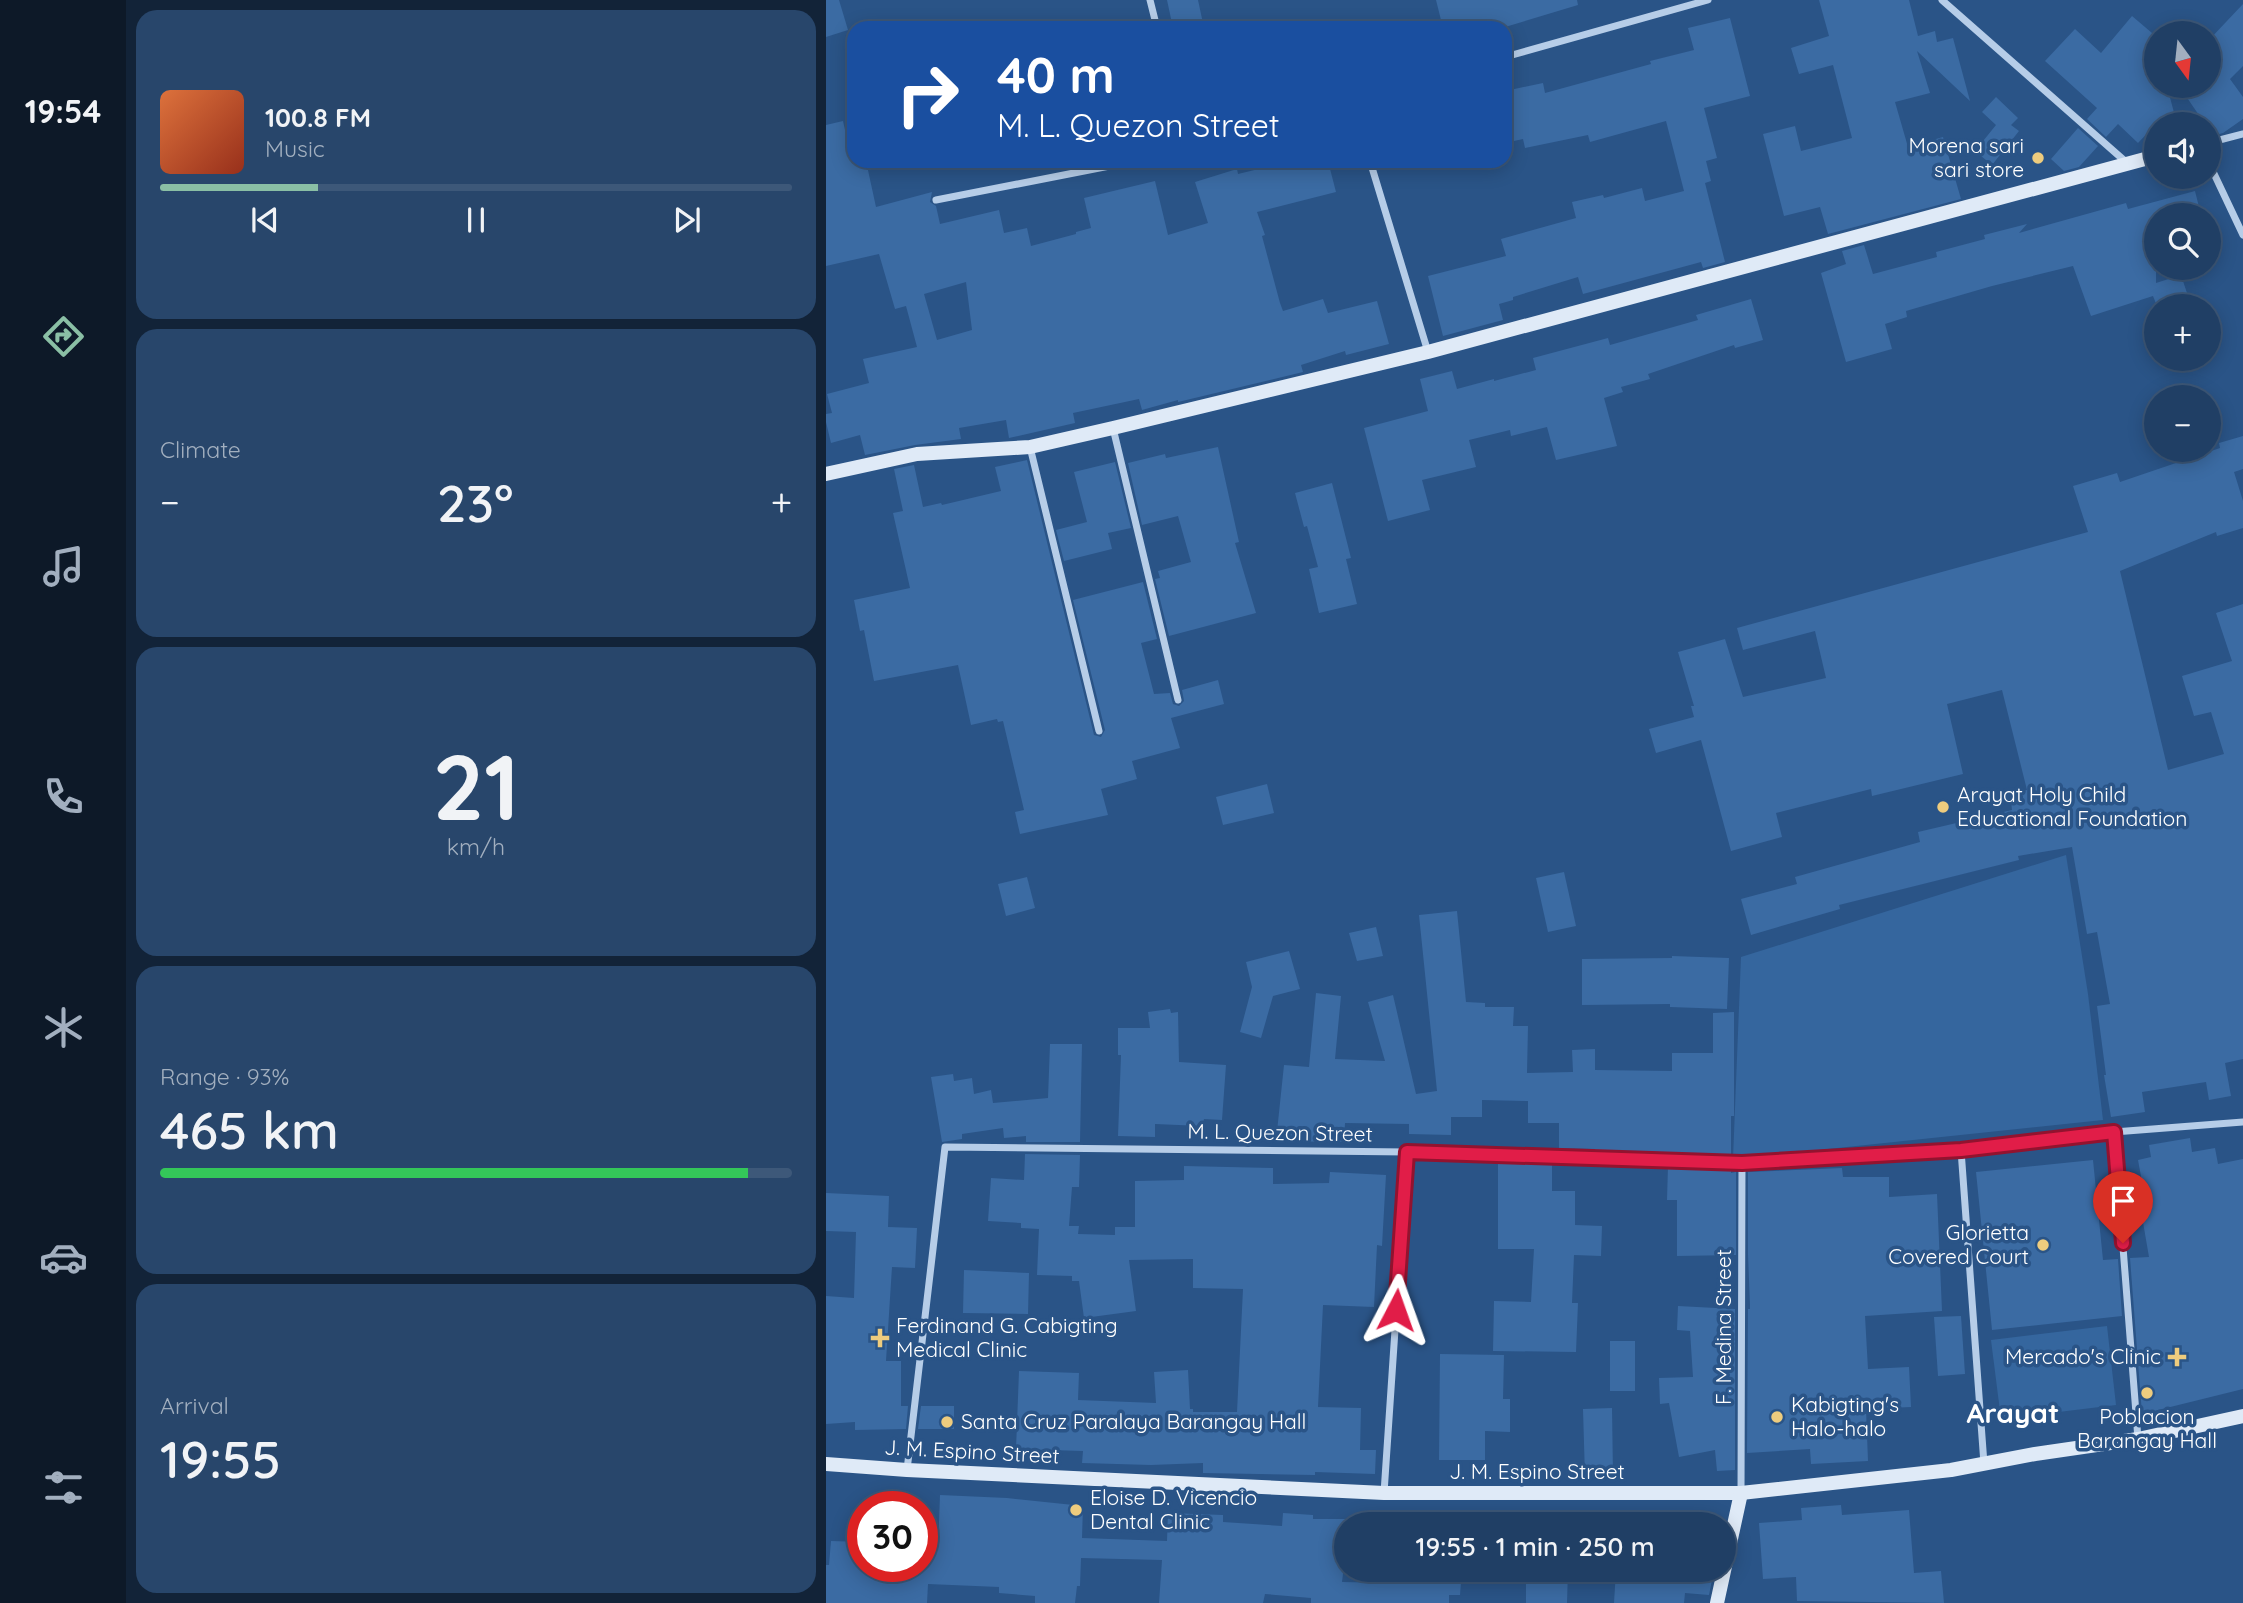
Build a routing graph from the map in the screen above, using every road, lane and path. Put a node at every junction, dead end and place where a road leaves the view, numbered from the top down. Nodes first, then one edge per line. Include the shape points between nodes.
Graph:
1 (1150, 0) edge
2 (1708, 0) edge
3 (1942, 0) edge
4 (1155, 21) edge
5 (1512, 55) edge
6 (2243, 134) edge
7 (2221, 140) edge
8 (2144, 159) edge
9 (2127, 163) junction
10 (1099, 168) edge
11 (1372, 168) edge
12 (2221, 188) edge
13 (936, 200) dead end
14 (2243, 235) edge
15 (1428, 352) junction
16 (1113, 428) junction
17 (1030, 447) junction
18 (826, 474) edge
19 (1178, 700) dead end
20 (1098, 731) dead end
21 (2243, 1122) edge
22 (2114, 1132) junction
23 (1961, 1150) junction
24 (1407, 1152) junction
25 (1742, 1163) junction
26 (2243, 1416) edge
27 (2138, 1439) junction
28 (826, 1464) edge
29 (1984, 1464) junction
30 (908, 1470) junction
31 (1384, 1493) junction
32 (1741, 1493) junction
33 (1717, 1603) edge

1 - 4 street
2 - 5 street
3 - 9 street
6 - 7 street
8 - 9 street
9 - 15 street
10 - 13 street
11 - 15 street
12 - 14 street
15 - 16 street
16 - 17 street
16 - 19 street
17 - 18 street via 917,454
17 - 20 street
21 - 22 street, M. L. Quezon Street
22 - 23 street, M. L. Quezon Street
22 - 27 street
23 - 25 street, M. L. Quezon Street
23 - 29 street
24 - 25 street, M. L. Quezon Street
24 - 30 street, M. L. Quezon Street via 945,1147
24 - 31 street
25 - 32 street, F. Medina Street
26 - 27 street, J. M. Espino Street
27 - 29 street, J. M. Espino Street
28 - 30 street, J. M. Espino Street
29 - 32 street, J. M. Espino Street
30 - 31 street, J. M. Espino Street
31 - 32 street, J. M. Espino Street
32 - 33 street

